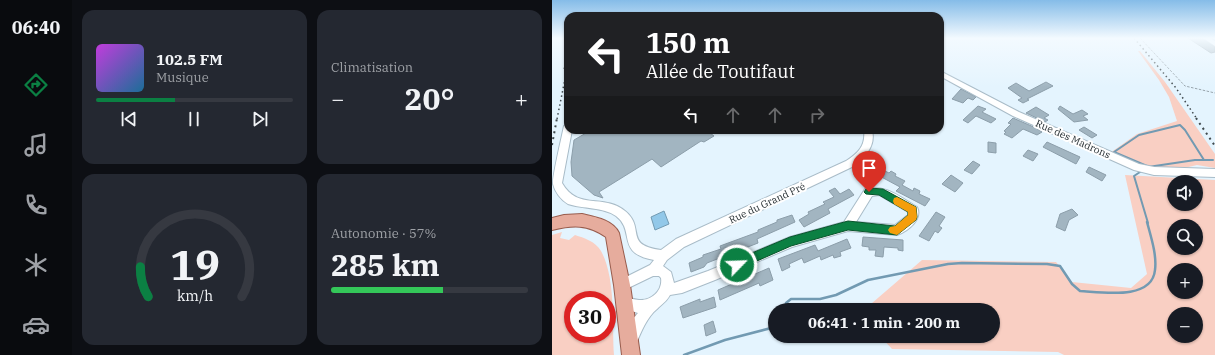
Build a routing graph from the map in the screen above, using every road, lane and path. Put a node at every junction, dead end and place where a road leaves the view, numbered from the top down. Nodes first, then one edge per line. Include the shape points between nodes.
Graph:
1 (1156, 55) edge
2 (944, 75) edge
3 (1215, 94) edge
4 (566, 134) edge
5 (868, 134) edge
6 (1215, 173) edge
7 (552, 224) edge
8 (848, 226) junction
9 (663, 256) junction
10 (654, 270) junction
11 (622, 285) junction
12 (667, 290) junction
13 (624, 302) junction
14 (651, 305) junction
15 (630, 350) edge

1 - 3 path via 1185,86
2 - 6 street, Rue des Madrons via 1016,114 1136,167 1154,171
4 - 9 street via 557,183 568,199 615,210 625,217 630,226 632,242 640,251
5 - 9 street, Rue du Grand Pré via 866,150 850,164 680,243
7 - 11 main road via 582,220 599,224 612,233
8 - 8 street via 897,230 912,217 912,210 880,191 869,192
8 - 12 street via 790,242 711,276
9 - 10 street, Rue du Grand Pré
10 - 11 street
10 - 12 street via 665,273 668,279
11 - 13 main road
12 - 14 street via 662,298
13 - 14 street via 632,306
13 - 15 main road
14 - 15 street via 637,325

